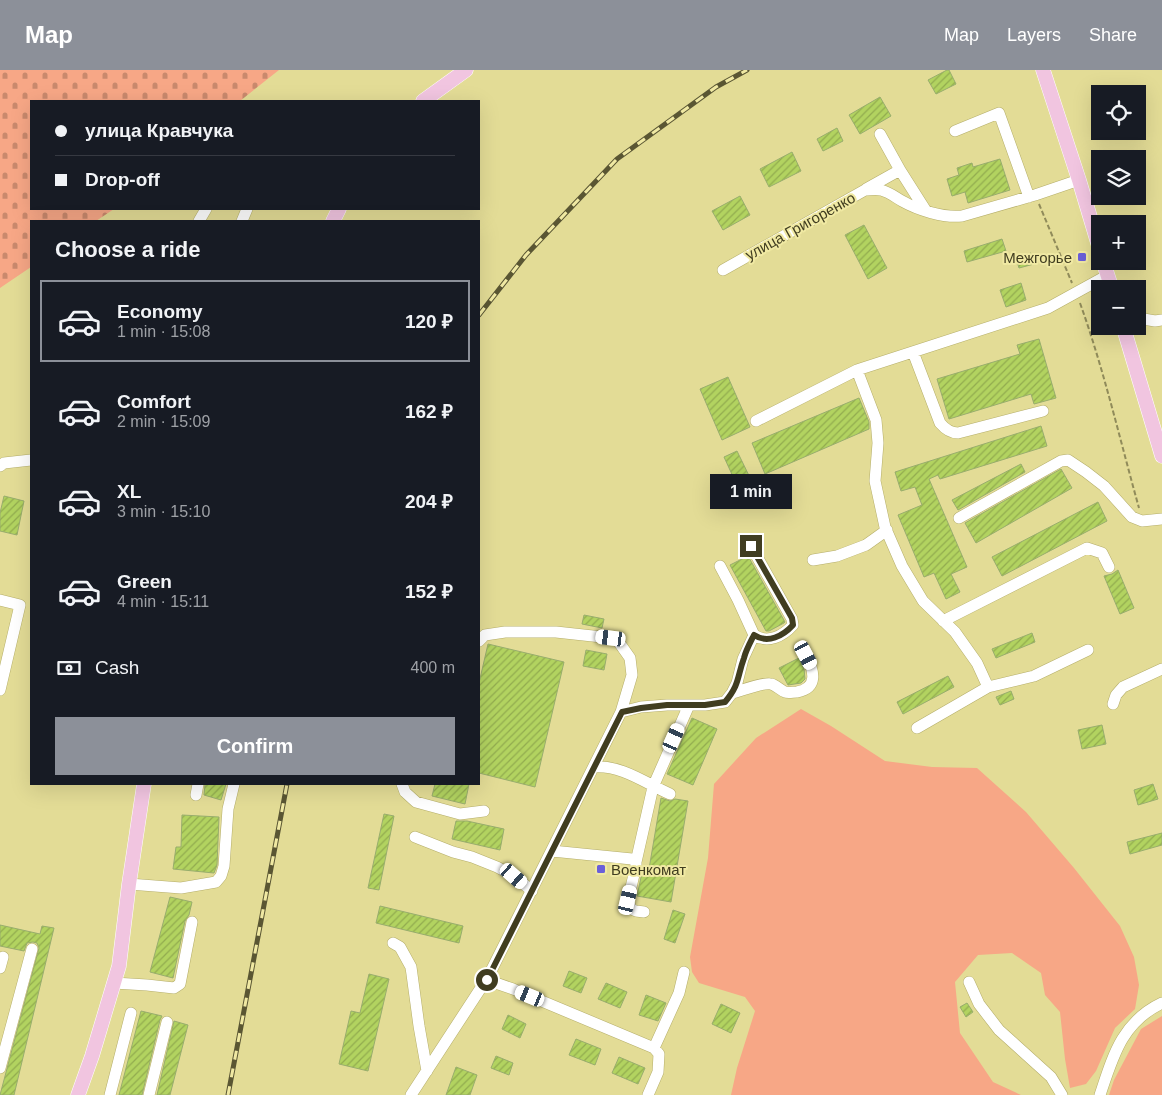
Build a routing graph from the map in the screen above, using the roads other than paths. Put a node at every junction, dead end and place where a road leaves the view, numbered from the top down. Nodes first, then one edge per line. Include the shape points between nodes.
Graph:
1 (466, 70) edge
2 (1043, 70) edge
3 (424, 100) edge
4 (955, 131) dead end
5 (880, 134) dead end
6 (900, 170) junction
7 (1079, 180) junction
8 (865, 190) junction
9 (1032, 196) junction
10 (926, 211) junction
11 (1091, 220) edge
12 (723, 270) dead end
13 (1106, 270) edge
14 (1108, 275) junction
15 (1109, 280) edge
16 (1146, 319) edge
17 (1162, 320) edge
18 (1125, 335) edge
19 (912, 352) junction
20 (857, 370) junction
21 (1043, 411) dead end
22 (756, 422) dead end
23 (1162, 456) edge
24 (30, 460) edge
25 (0, 466) edge
26 (960, 518) dead end
27 (1162, 519) edge
28 (886, 530) junction
29 (751, 546) dead end
30 (814, 560) dead end
31 (720, 566) dead end
32 (1109, 567) dead end
33 (0, 600) edge
34 (943, 621) junction
35 (754, 635) junction
36 (480, 640) edge
37 (1088, 650) dead end
38 (806, 655) dead end
39 (1162, 669) edge
40 (988, 687) junction
41 (0, 690) edge
42 (732, 693) junction
43 (1113, 704) dead end
44 (689, 705) junction
45 (622, 712) junction
46 (917, 728) dead end
47 (594, 766) junction
48 (144, 785) edge
49 (234, 785) edge
50 (402, 785) edge
51 (653, 787) junction
52 (670, 794) dead end
53 (484, 811) dead end
54 (415, 838) dead end
55 (552, 851) junction
56 (636, 862) junction
57 (129, 884) junction
58 (532, 891) junction
59 (644, 912) dead end
60 (192, 922) dead end
61 (393, 943) dead end
62 (32, 949) dead end
63 (684, 972) dead end
64 (487, 980) junction
65 (969, 982) dead end
66 (114, 983) junction
67 (1162, 1004) edge
68 (131, 1013) dead end
69 (168, 1022) dead end
70 (654, 1048) junction
71 (0, 1068) edge
72 (427, 1071) junction
73 (78, 1095) edge
74 (110, 1095) edge
75 (149, 1095) edge
76 (411, 1095) edge
77 (648, 1095) edge
78 (1062, 1095) edge
79 (1100, 1095) edge

1 - 3 main road
2 - 7 main road
4 - 9 lane via 998,113
5 - 6 lane
6 - 8 lane
6 - 10 lane
7 - 9 lane, улица Григоренко
7 - 11 main road
8 - 10 lane, улица Григоренко via 888,192
8 - 12 lane, улица Григоренко
9 - 10 lane, улица Григоренко via 962,216 941,216
13 - 14 main road
14 - 15 main road
14 - 19 lane via 1048,308
16 - 17 lane
18 - 23 main road
19 - 20 lane
19 - 21 lane via 940,423 952,433
20 - 22 lane
20 - 28 lane via 876,420 875,481
24 - 25 lane
26 - 27 lane via 1068,460 1104,486 1132,517 1142,521
28 - 30 lane via 866,545 837,556
28 - 34 lane via 922,601
29 - 35 lane via 793,625 786,633 773,639
31 - 35 lane
32 - 34 lane via 1102,552 1087,548
33 - 41 lane via 20,605
34 - 40 lane via 977,663
35 - 42 lane
36 - 45 lane via 485,635 505,632 556,632 618,641 630,658 632,675
37 - 40 lane via 1034,676
38 - 42 lane via 812,666 813,678 803,690 785,692 770,683
39 - 43 lane via 1123,687
40 - 46 lane
42 - 44 lane via 725,702
44 - 45 lane
44 - 51 lane
45 - 47 lane
47 - 51 lane via 623,770
47 - 55 lane
48 - 57 main road
49 - 57 lane via 228,809 224,866 222,876 216,882 181,888
50 - 53 lane via 416,802 460,814
51 - 52 lane
51 - 56 lane
54 - 58 lane via 497,867
55 - 56 lane via 626,858
55 - 58 lane
56 - 59 lane via 628,900 631,908
57 - 66 main road
58 - 64 lane
60 - 66 lane via 180,984 174,988
61 - 72 lane via 400,946 411,967
62 - 71 lane
63 - 70 lane via 680,993
64 - 70 lane
64 - 72 lane
65 - 78 lane via 979,1004 999,1030 1051,1077
66 - 73 main road
67 - 79 lane via 1128,1029 1118,1045
68 - 74 lane
69 - 75 lane
70 - 77 lane via 658,1054 658,1072
72 - 76 lane

